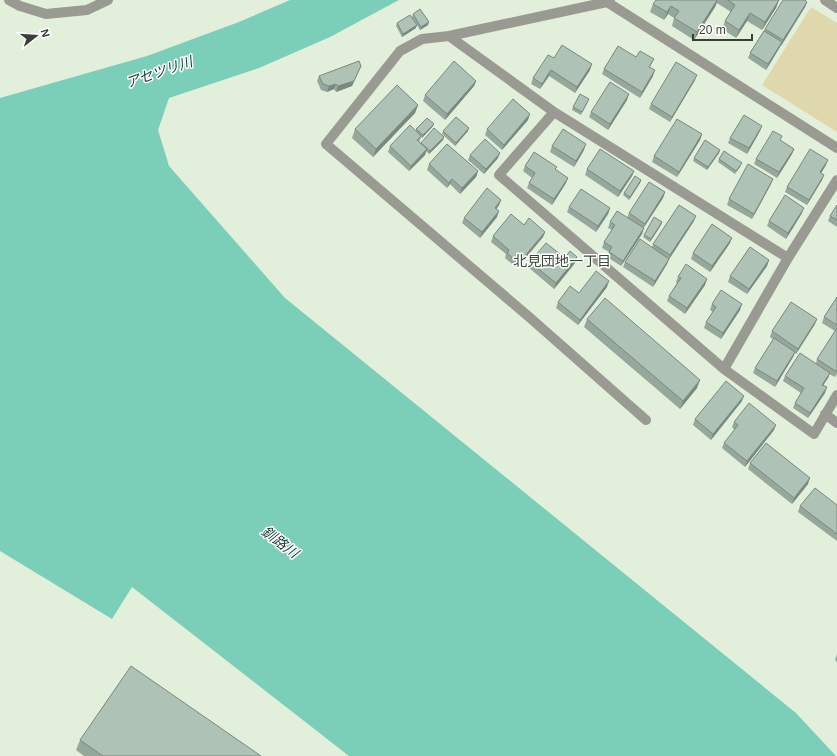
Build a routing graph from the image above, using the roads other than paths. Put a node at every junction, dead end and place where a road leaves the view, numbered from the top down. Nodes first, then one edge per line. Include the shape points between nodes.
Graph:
1 (9, 0) edge
2 (108, 0) edge
3 (825, 0) edge
4 (608, 1) edge
5 (837, 8) edge
6 (448, 36) junction
7 (554, 112) junction
8 (837, 148) edge
9 (837, 180) edge
10 (788, 258) junction
11 (724, 369) junction
12 (837, 395) edge
13 (825, 414) junction
14 (646, 420) dead end
15 (837, 422) edge

1 - 2 street via 46,14 87,10
3 - 5 street
4 - 6 street
4 - 8 street
6 - 7 street
6 - 14 street via 422,39 400,51 326,144
7 - 10 street
7 - 11 street via 499,175
9 - 10 street
10 - 11 street
11 - 13 street via 814,434
12 - 13 street
13 - 15 street

